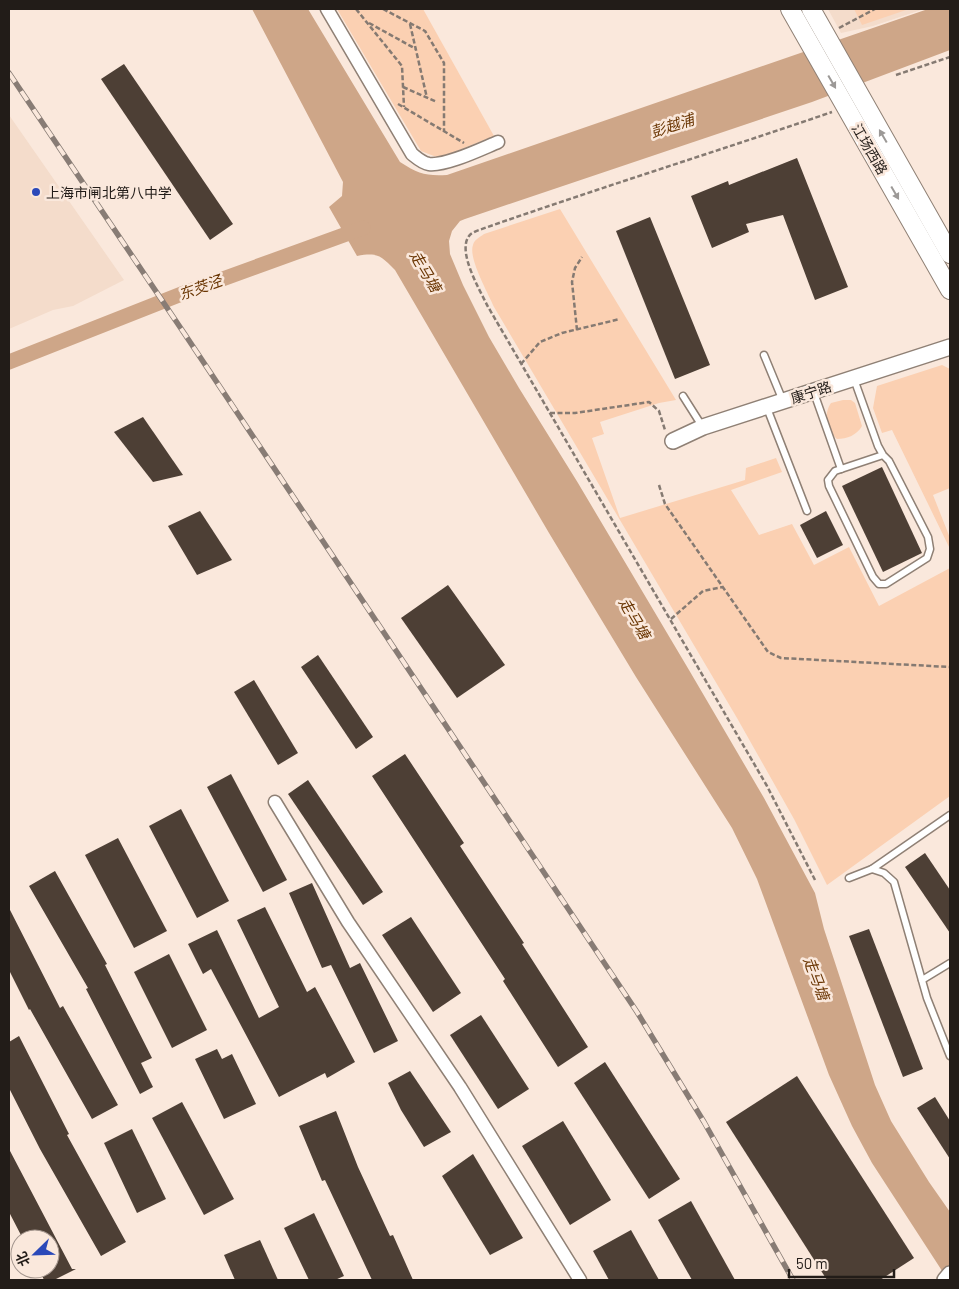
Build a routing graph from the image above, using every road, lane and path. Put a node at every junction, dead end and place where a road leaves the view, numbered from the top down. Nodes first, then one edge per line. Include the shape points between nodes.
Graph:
1 (327, 9) edge
2 (356, 9) edge
3 (383, 9) edge
4 (790, 9) edge
5 (811, 9) edge
6 (875, 9) edge
7 (366, 21) junction
8 (410, 23) junction
9 (828, 39) junction
10 (416, 49) junction
11 (950, 57) edge
12 (896, 75) dead end
13 (403, 87) junction
14 (428, 98) junction
15 (436, 102) dead end
16 (397, 103) dead end
17 (404, 108) junction
18 (850, 114) junction
19 (444, 132) junction
20 (498, 142) dead end
21 (476, 151) junction
22 (950, 254) edge
23 (582, 257) dead end
24 (950, 290) edge
25 (620, 319) dead end
26 (577, 330) junction
27 (950, 347) edge
28 (764, 355) dead end
29 (521, 364) junction
30 (853, 378) junction
31 (812, 390) junction
32 (683, 396) dead end
33 (783, 401) junction
34 (767, 406) junction
35 (550, 414) junction
36 (703, 427) junction
37 (673, 441) joint
38 (883, 455) junction
39 (841, 469) junction
40 (659, 485) dead end
41 (807, 511) dead end
42 (723, 587) junction
43 (671, 620) junction
44 (950, 668) edge
45 (275, 802) dead end
46 (950, 816) edge
47 (872, 869) junction
48 (849, 878) dead end
49 (815, 880) dead end
50 (950, 963) edge
51 (922, 980) junction
52 (950, 1056) edge
53 (950, 1274) edge
54 (580, 1280) edge
55 (945, 1280) edge

1 - 21 street via 412,154 429,164 444,163
2 - 7 path
3 - 8 path
4 -> 18 main road, 江场西路
5 - 9 main road, 江场西路
6 - 9 path
7 - 10 path
7 - 13 path via 402,66
8 - 10 path
8 - 19 path via 425,31 444,63
22 -> 9 main road, 江场西路
10 - 14 path
11 - 12 path
13 - 14 path
13 - 17 path
14 - 15 path
16 - 17 path
17 - 19 path
18 -> 24 main road, 江场西路
18 - 29 path via 705,156 469,235 465,245 473,277
19 - 21 path
20 - 21 street
23 - 26 path via 572,282
25 - 26 path
26 - 29 path via 540,342
27 - 30 street, 康宁路
28 - 33 lane
29 - 35 path
30 - 31 street, 康宁路
30 - 38 lane
31 - 33 street, 康宁路
31 - 39 lane
32 - 36 lane
33 - 34 street, 康宁路
34 - 36 street, 康宁路
34 - 41 lane
35 - 37 path via 649,402 659,411 666,433
35 - 43 path
36 - 37 street, 康宁路
38 - 39 lane
38 - 39 lane via 928,537 930,550 927,558 886,584 879,584 874,577 829,486 831,475
40 - 42 path via 665,504
42 - 43 path via 703,591
42 - 44 path via 768,652 781,658
43 - 49 path via 767,786
45 - 54 street via 348,922 460,1087
46 - 47 lane
47 - 48 lane
47 - 51 lane via 884,873 894,882
50 - 51 lane
51 - 52 lane
53 - 55 street

